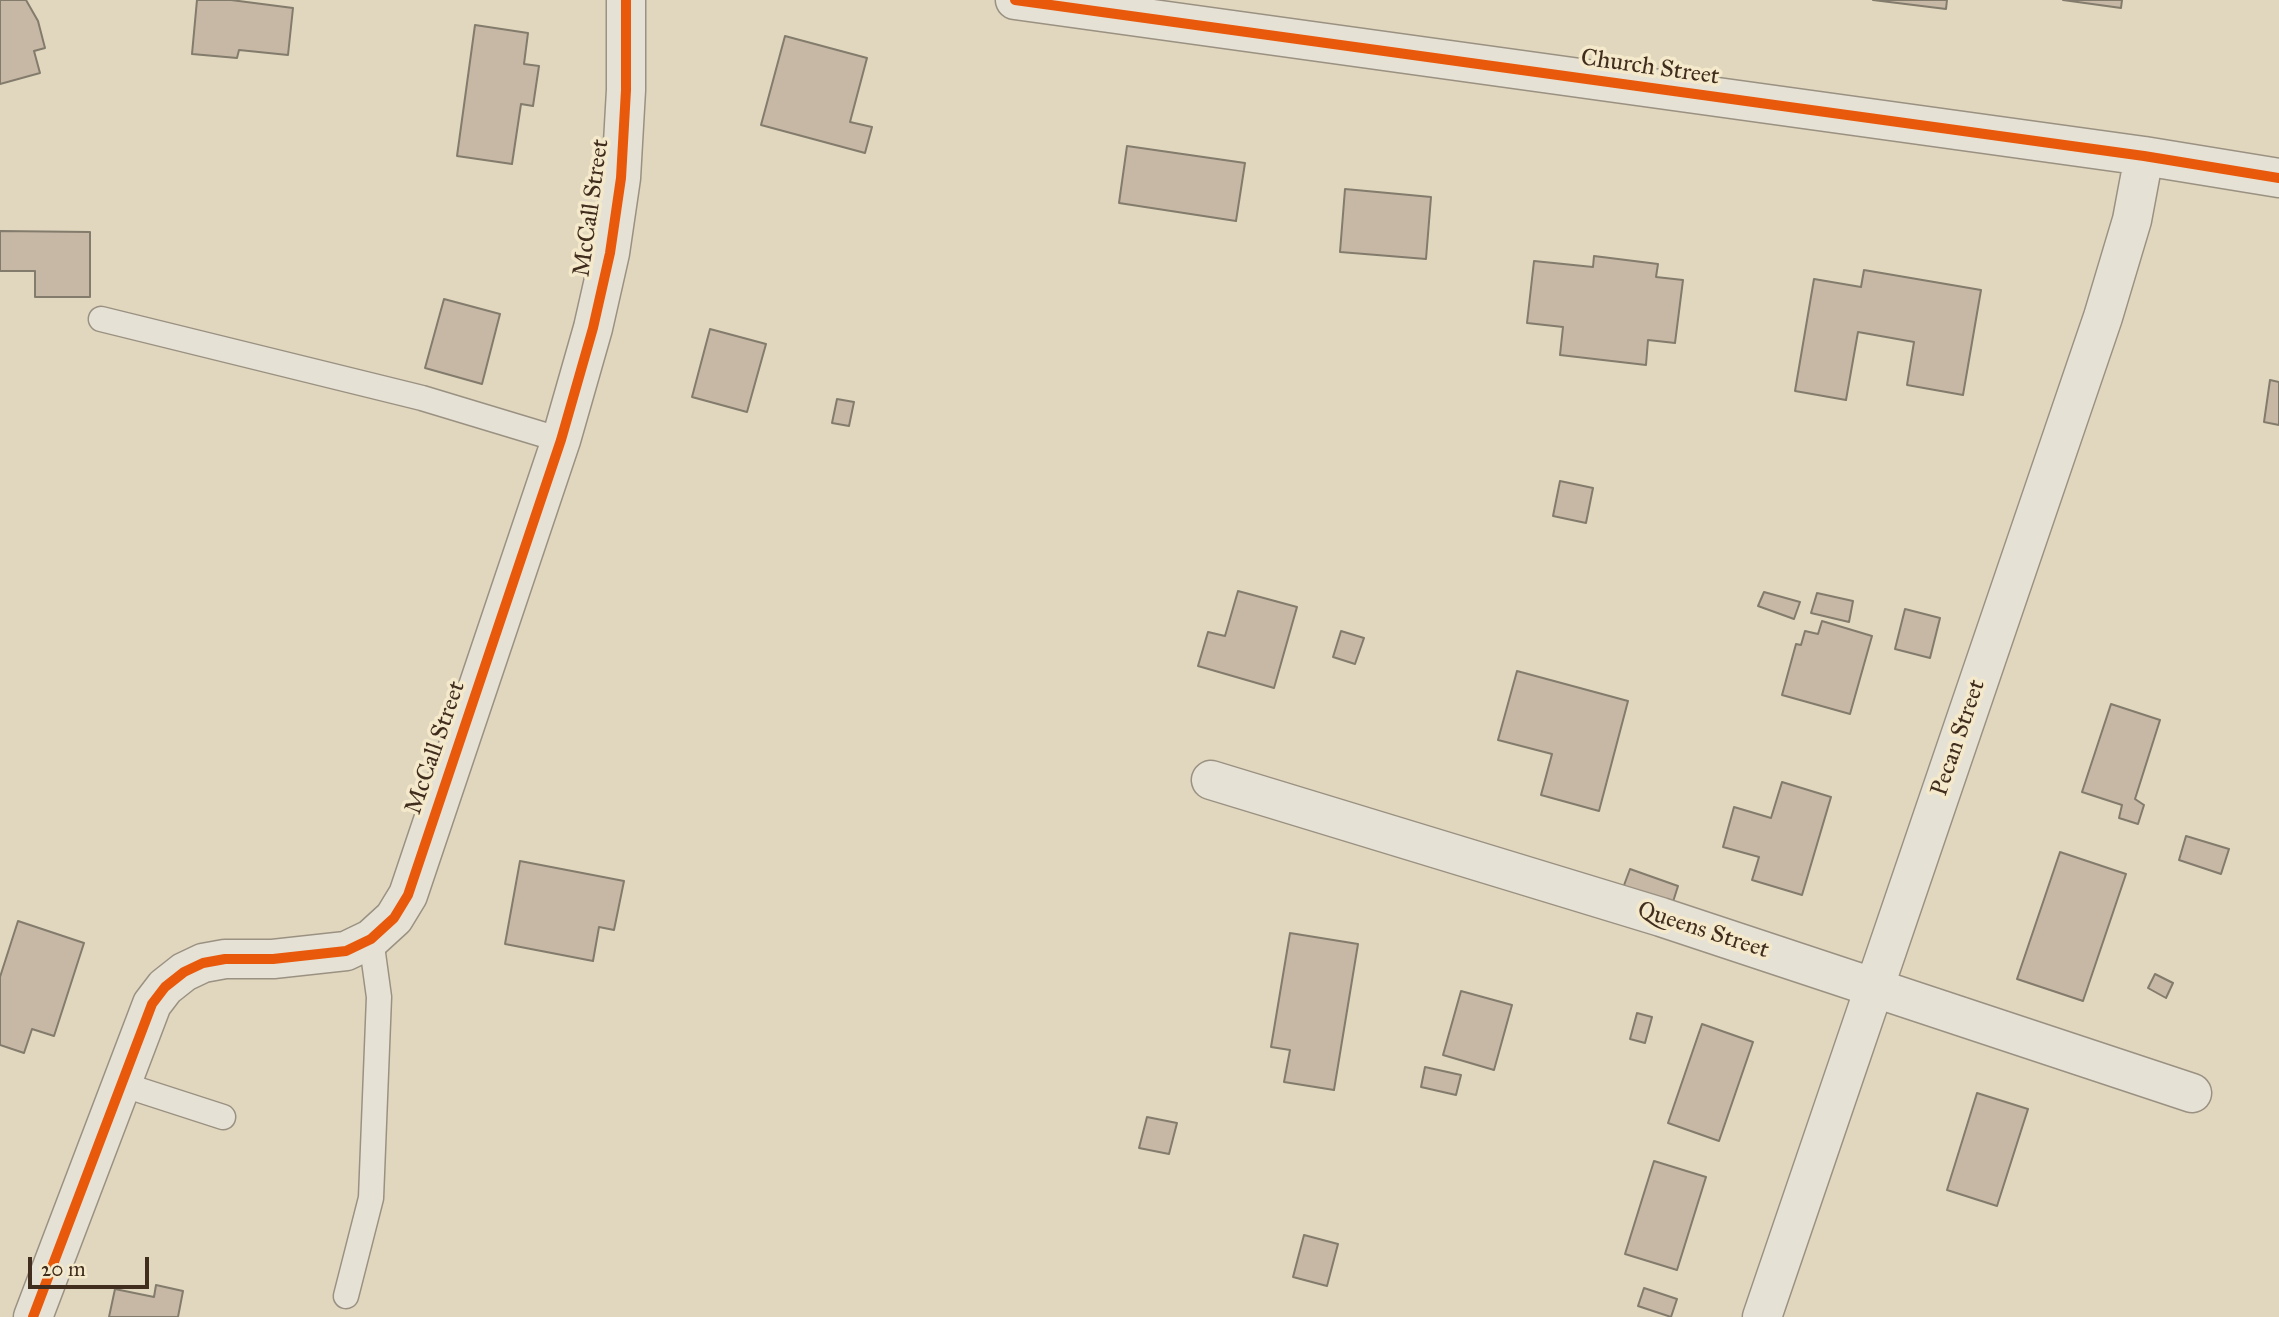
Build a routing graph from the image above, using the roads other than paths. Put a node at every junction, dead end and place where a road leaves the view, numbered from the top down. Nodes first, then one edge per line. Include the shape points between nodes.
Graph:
1 (626, 0) edge
2 (1015, 0) edge
3 (2144, 156) junction
4 (2279, 178) edge
5 (101, 318) dead end
6 (561, 440) junction
7 (1211, 780) dead end
8 (371, 939) junction
9 (1873, 986) junction
10 (121, 1084) junction
11 (2192, 1093) dead end
12 (223, 1117) dead end
13 (346, 1296) dead end
14 (33, 1317) edge
15 (1762, 1317) edge

1 - 6 street, McCall Street via 626,90 618,203 596,315
2 - 3 street, Church Street
3 - 4 street, Church Street
3 - 9 street, Pecan Street via 2132,220 2103,317
5 - 6 lane via 422,398
6 - 8 street, McCall Street via 408,895 394,918
7 - 9 street, Queens Street via 1661,916
8 - 10 street, McCall Street via 346,951 225,959 184,972 152,1004
8 - 13 lane via 379,997 371,1198
9 - 11 street, Queens Street
9 - 15 street, Pecan Street
10 - 12 lane
10 - 14 street, McCall Street

